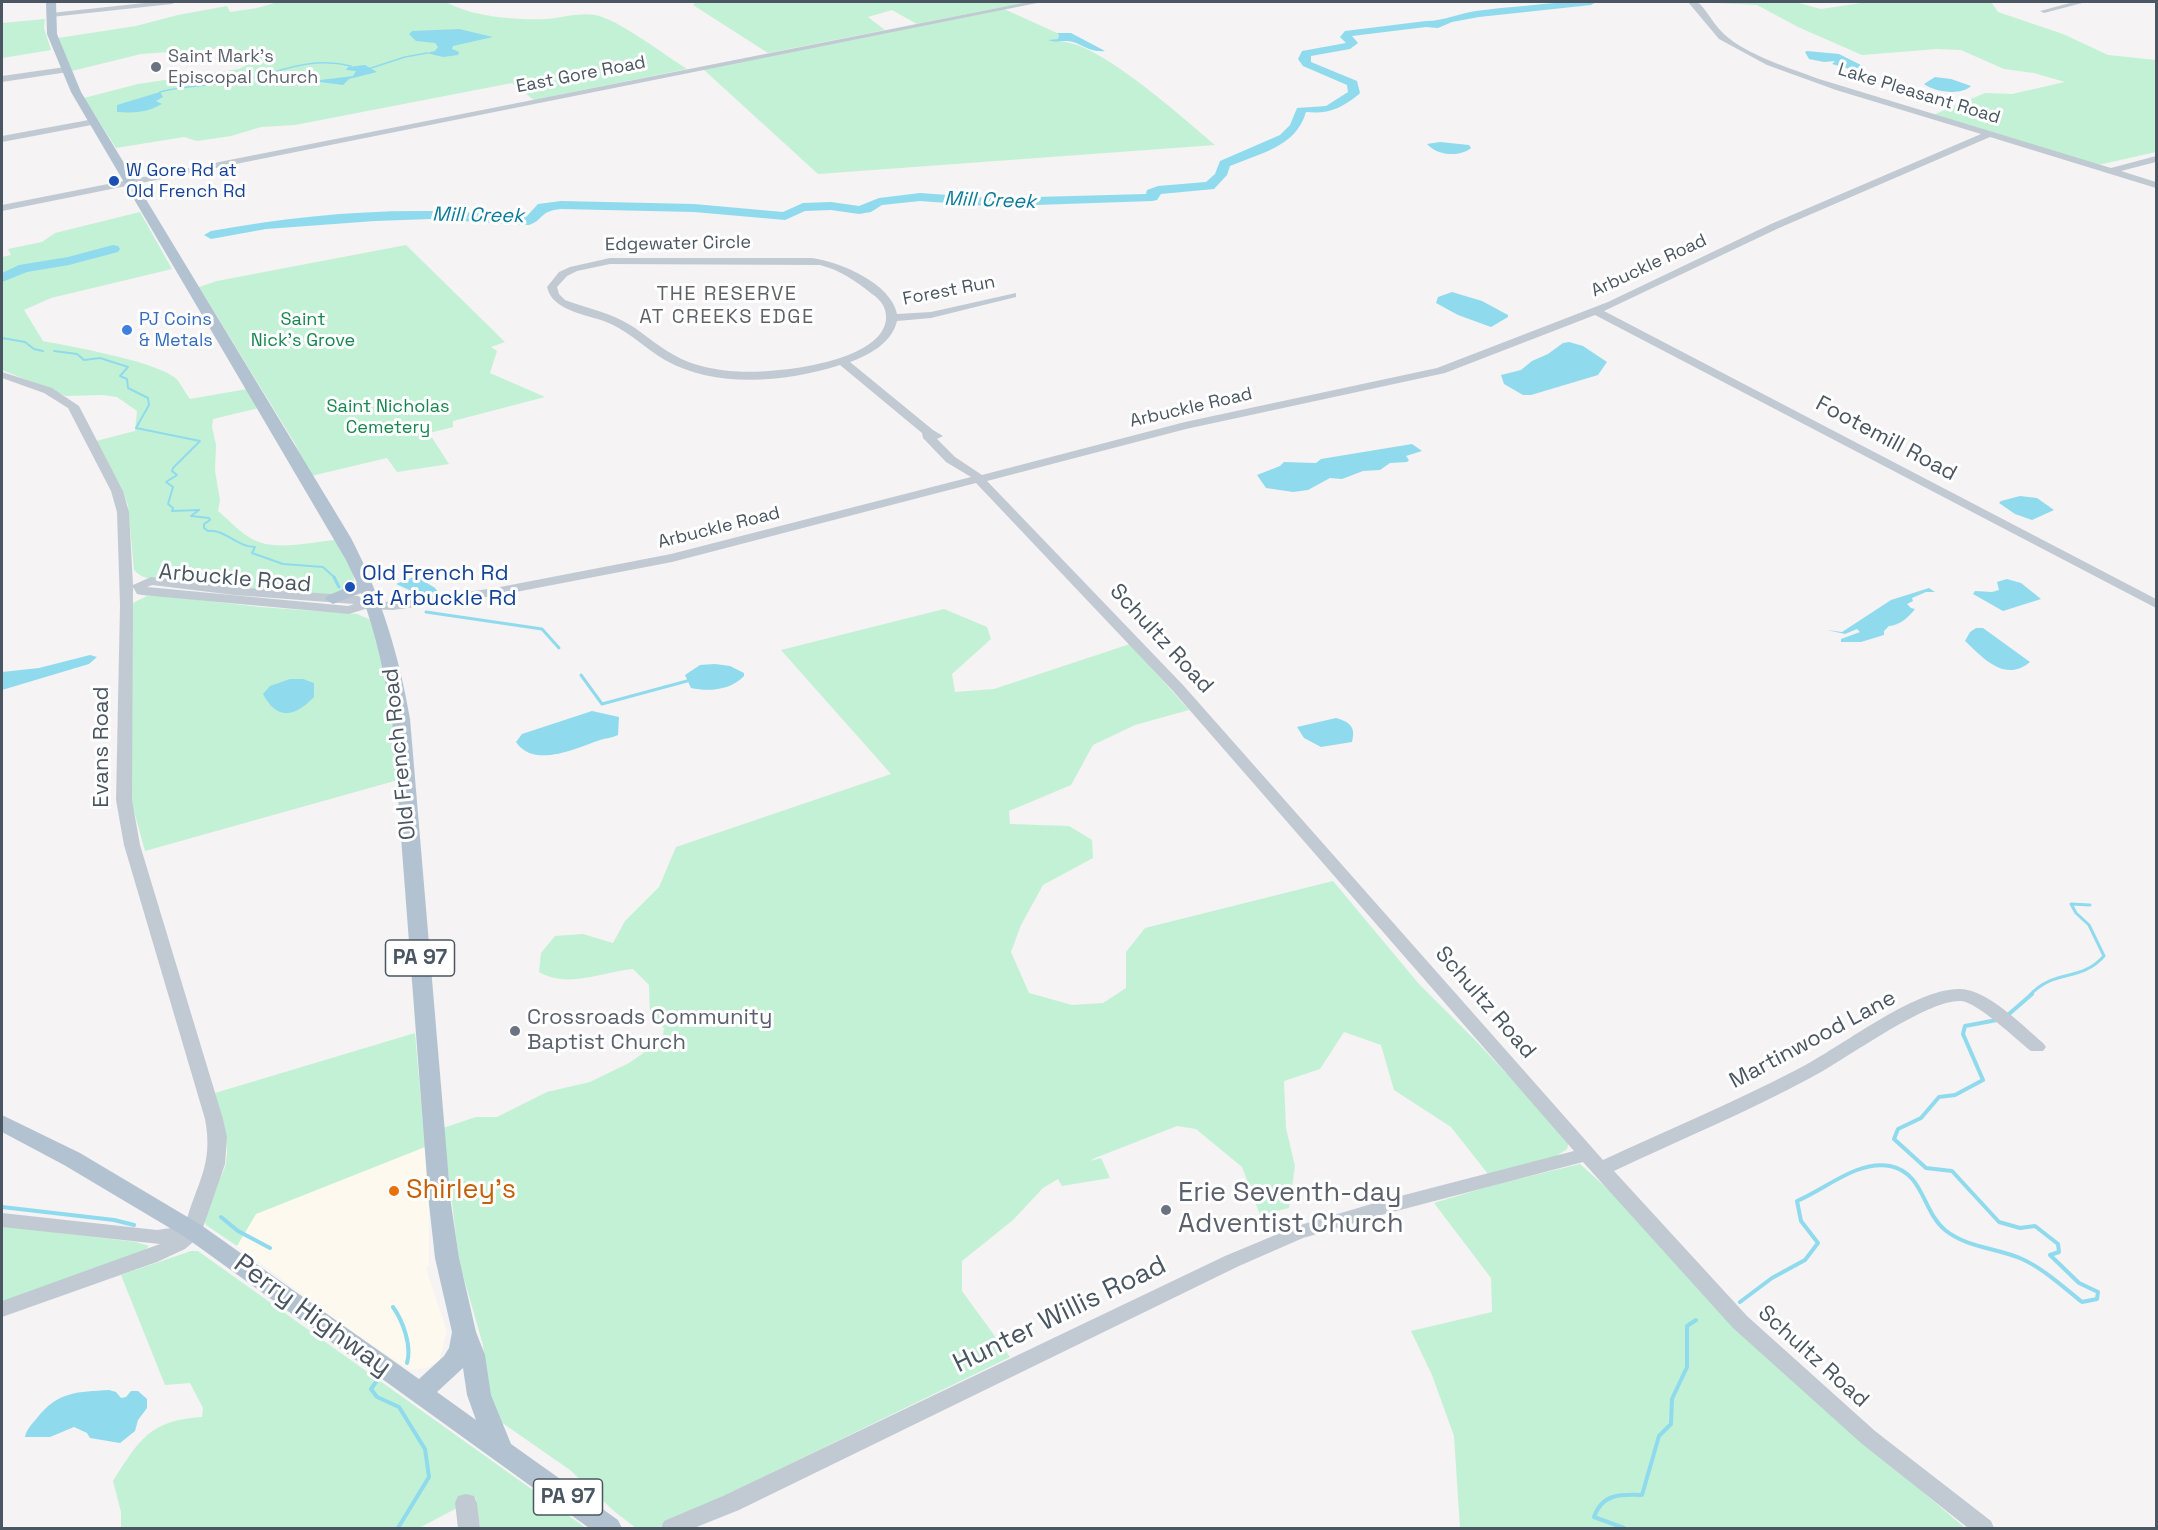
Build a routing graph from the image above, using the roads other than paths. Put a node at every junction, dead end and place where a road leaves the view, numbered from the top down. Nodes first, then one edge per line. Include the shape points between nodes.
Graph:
1 (172, 2) edge
2 (1038, 2) edge
3 (1692, 2) edge
4 (2082, 2) edge
5 (51, 8) edge
6 (2044, 11) dead end
7 (65, 70) junction
8 (2, 79) edge
9 (94, 122) junction
10 (1990, 134) junction
11 (2, 139) edge
12 (2157, 159) edge
13 (2111, 171) junction
14 (130, 182) junction
15 (2157, 185) edge
16 (2, 208) edge
17 (1012, 295) dead end
18 (1596, 311) junction
19 (892, 318) junction
20 (842, 361) junction
21 (2, 375) edge
22 (974, 473) junction
23 (133, 585) junction
24 (366, 585) junction
25 (333, 599) junction
26 (2157, 604) edge
27 (370, 606) junction
28 (2037, 1047) dead end
29 (2, 1123) edge
30 (1587, 1154) junction
31 (1601, 1169) junction
32 (2, 1220) edge
33 (193, 1231) junction
34 (2, 1309) edge
35 (464, 1332) junction
36 (419, 1394) junction
37 (502, 1452) junction
38 (466, 1503) dead end
39 (469, 1528) edge
40 (609, 1528) edge
41 (672, 1528) edge
42 (1983, 1528) edge

1 - 5 street
2 - 14 street, East Gore Road
3 - 10 street, Lake Pleasant Road via 1722,37 1762,58
4 - 6 street
5 - 7 main road, Old French Road / PA 97 via 52,34
7 - 8 street
7 - 9 main road, Old French Road / PA 97
9 - 11 street
9 - 14 main road, Old French Road / PA 97
10 - 13 street, Lake Pleasant Road
10 - 18 street, Arbuckle Road via 1782,222
12 - 13 street
13 - 15 street, Lake Pleasant Road
14 - 16 street, East Gore Road
14 - 24 main road, Old French Road / PA 97 via 343,538
17 - 19 street, Forest Run via 938,314
18 - 22 street, Arbuckle Road via 1441,371
18 - 26 street, Footemill Road
19 - 20 street, Edgewater Circle via 882,338
19 - 20 street, Edgewater Circle via 883,297 852,273 833,264 812,261 610,261 574,269 563,274 552,287 561,302 617,322 671,358 703,369 774,374
20 - 22 street via 929,433 949,457
21 - 23 street, Evans Road via 60,397 78,413 117,491
22 - 27 street, Arbuckle Road via 703,551 618,570 495,592
22 - 30 street, Schultz Road via 1178,688
23 - 25 street, Arbuckle Road via 151,581
23 - 27 street, Arbuckle Road via 142,591 256,603 349,610
23 - 33 street, Evans Road via 124,744 126,818 218,1132 216,1168 198,1207
24 - 25 main road
24 - 27 main road, Old French Road / PA 97
25 - 27 street, Arbuckle Road via 358,600
27 - 35 main road, Old French Road / PA 97 via 389,655 401,719 440,1204 447,1258
28 - 31 street, Martinwood Lane via 1971,997 1942,996 1806,1073
29 - 33 main road, Perry Highway via 72,1159
30 - 31 street, Schultz Road
30 - 41 street, Hunter Willis Road via 1297,1233 732,1503
31 - 42 street, Schultz Road via 1755,1336 1868,1437
32 - 33 street via 157,1237
33 - 34 street via 178,1244 150,1257
33 - 36 main road, Perry Highway
35 - 36 main road via 460,1353 453,1363
35 - 37 main road, PA 97 via 473,1354 479,1395
36 - 37 main road, Perry Highway / PA 97
37 - 40 main road, Perry Highway / PA 97
38 - 39 street

